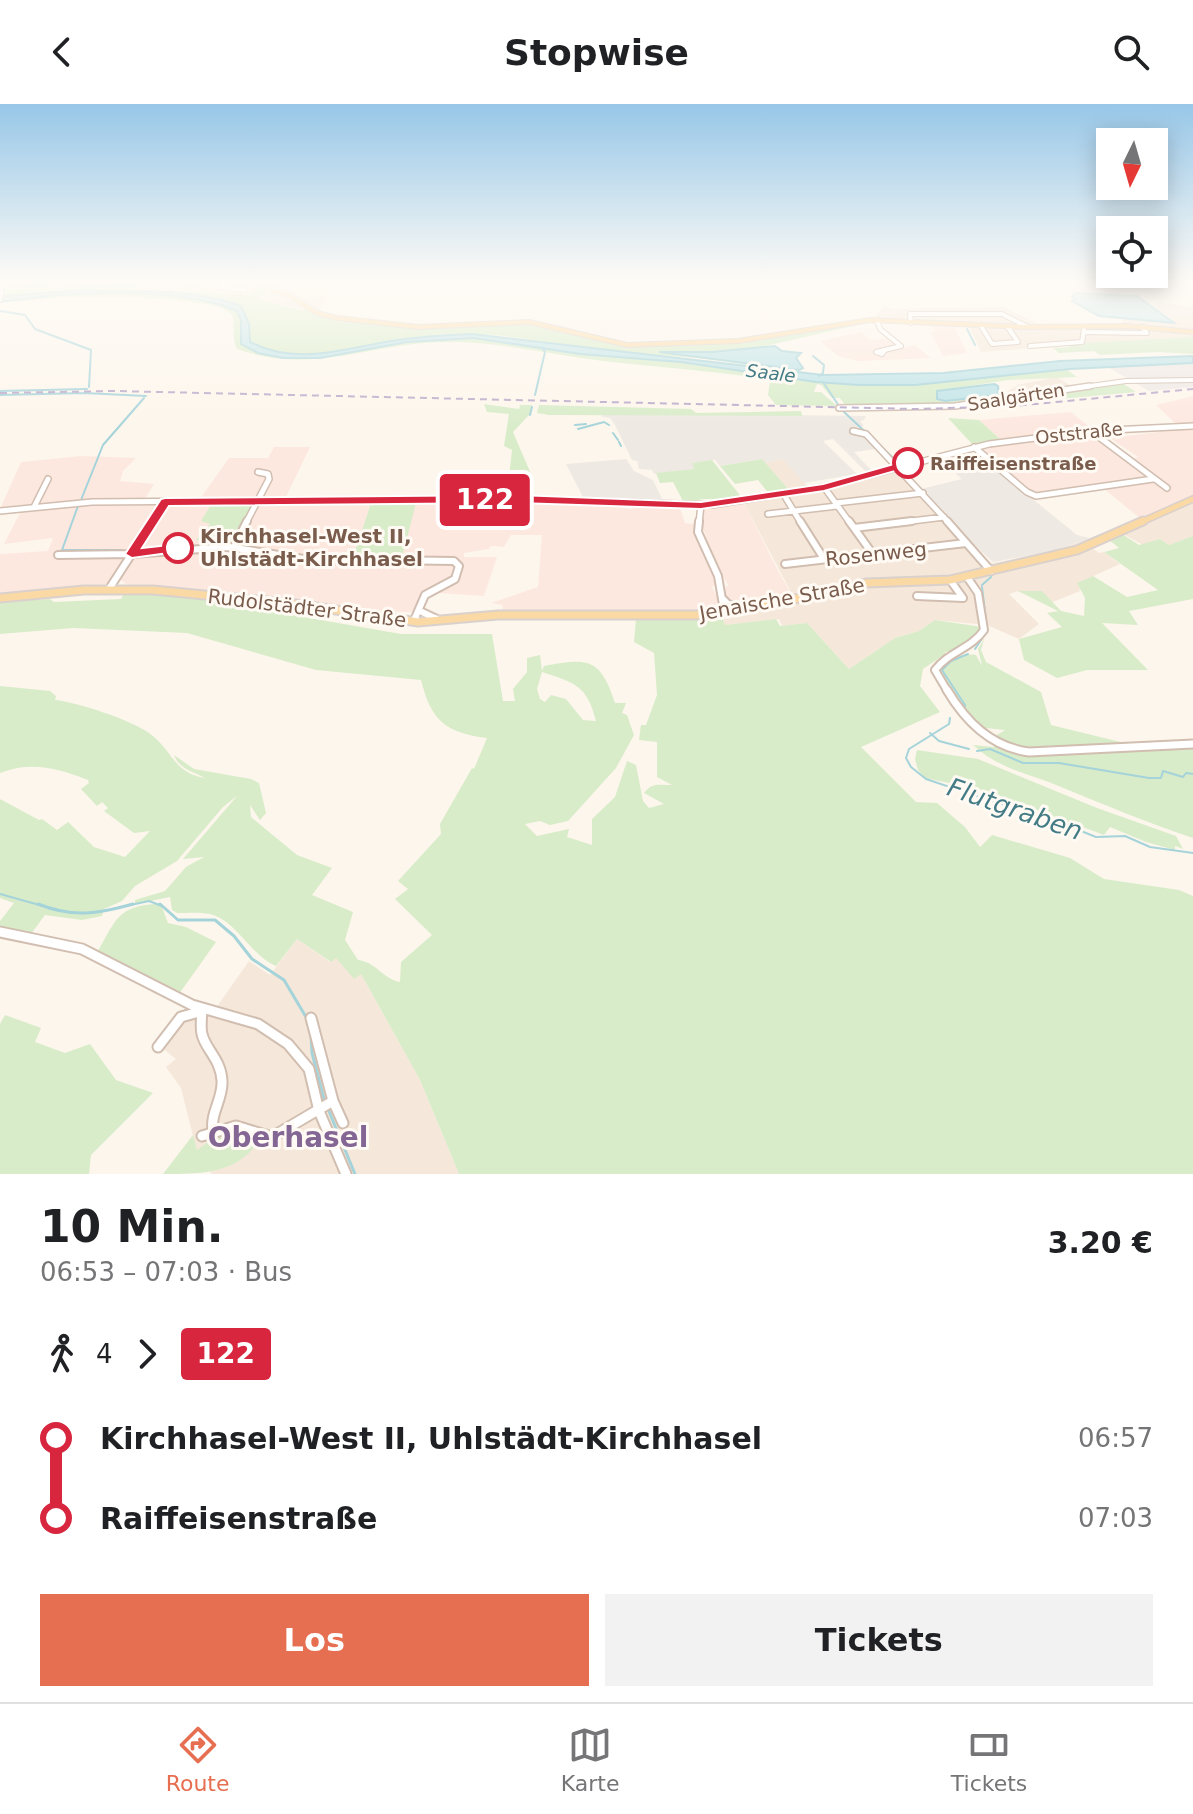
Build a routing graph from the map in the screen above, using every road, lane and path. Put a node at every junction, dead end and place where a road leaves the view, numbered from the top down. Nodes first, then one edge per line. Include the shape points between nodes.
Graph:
1 (567, 331) edge
2 (801, 331) edge
3 (882, 331) edge
4 (984, 331) edge
5 (1010, 331) edge
6 (1084, 331) edge
7 (1030, 346) dead end
8 (885, 350) dead end
9 (1193, 380) edge
10 (840, 408) dead end
11 (1193, 426) edge
12 (853, 431) dead end
13 (1091, 431) junction
14 (974, 447) junction
15 (896, 467) junction
16 (258, 472) dead end
17 (48, 479) dead end
18 (1153, 479) junction
19 (824, 487) junction
20 (1167, 488) dead end
21 (923, 493) junction
22 (784, 495) junction
23 (1193, 499) edge
24 (258, 501) junction
25 (165, 502) junction
26 (837, 504) junction
27 (701, 505) junction
28 (34, 507) junction
29 (794, 510) junction
30 (0, 511) edge
31 (768, 514) dead end
32 (944, 517) junction
33 (854, 528) junction
34 (966, 543) junction
35 (234, 547) junction
36 (872, 553) junction
37 (132, 554) junction
38 (58, 555) dead end
39 (824, 559) junction
40 (785, 564) dead end
41 (991, 571) junction
42 (967, 577) junction
43 (116, 580) junction
44 (950, 580) junction
45 (125, 589) junction
46 (108, 590) junction
47 (917, 596) dead end
48 (0, 598) edge
49 (726, 604) junction
50 (422, 609) junction
51 (613, 616) joint
52 (440, 620) junction
53 (418, 622) junction
54 (1193, 744) edge
55 (0, 932) edge
56 (202, 1008) junction
57 (311, 1018) dead end
58 (158, 1047) dead end
59 (326, 1106) junction
60 (343, 1123) dead end
61 (346, 1174) edge

1 - 2 main road via 627,345 738,341
3 - 8 street via 901,346
4 - 5 street via 992,344 1018,342
6 - 7 street via 1082,342
9 - 10 street, Saalgärten via 1125,381 955,406
11 - 13 street, Oststraße
12 - 15 street via 866,434
13 - 14 street, Oststraße
13 - 18 street
14 - 15 street, Oststraße
14 - 18 street via 1036,496
15 - 19 street, Oststraße
15 - 21 street
16 - 24 street via 269,476
17 - 28 street
18 - 20 street
19 - 22 street, Oststraße
19 - 26 street
21 - 26 street
21 - 32 street
22 - 27 street, Oststraße
22 - 29 street
23 - 41 main road, Jenaische Straße via 1077,550
24 - 25 street, Oststraße
24 - 27 street, Oststraße
24 - 35 street
25 - 28 street, Oststraße
25 - 37 street
26 - 29 street
26 - 33 street
27 - 49 street via 698,532
28 - 30 street, Oststraße
29 - 31 street
29 - 39 street
32 - 33 street
32 - 34 street
33 - 36 street
34 - 36 street, Rosenweg
34 - 41 street
35 - 37 street
35 - 50 street via 304,559 443,559 458,564 456,580 428,592
36 - 39 street, Rosenweg
37 - 38 street
37 - 43 street
39 - 40 street, Rosenweg
41 - 42 main road, Jenaische Straße
42 - 44 main road, Jenaische Straße
42 - 54 street via 978,593 984,630 970,648 935,670 960,712 998,745 1016,751
43 - 45 street
43 - 46 street
44 - 47 street via 963,598
44 - 49 main road, Jenaische Straße via 866,583 747,608
45 - 46 main road, Rudolstädter Straße
45 - 53 main road, Rudolstädter Straße via 265,600
46 - 48 main road, Rudolstädter Straße
49 - 51 main road, Jenaische Straße via 682,616
50 - 52 street
50 - 53 street
51 - 52 main road, Rudolstädter Straße
52 - 53 main road, Rudolstädter Straße
55 - 56 street via 82,949
56 - 58 street via 181,1017
56 - 59 street via 258,1024 298,1052
56 - 59 street via 202,1037 219,1062 222,1086 207,1133 238,1126 272,1137
57 - 59 street
59 - 60 street
59 - 61 street

